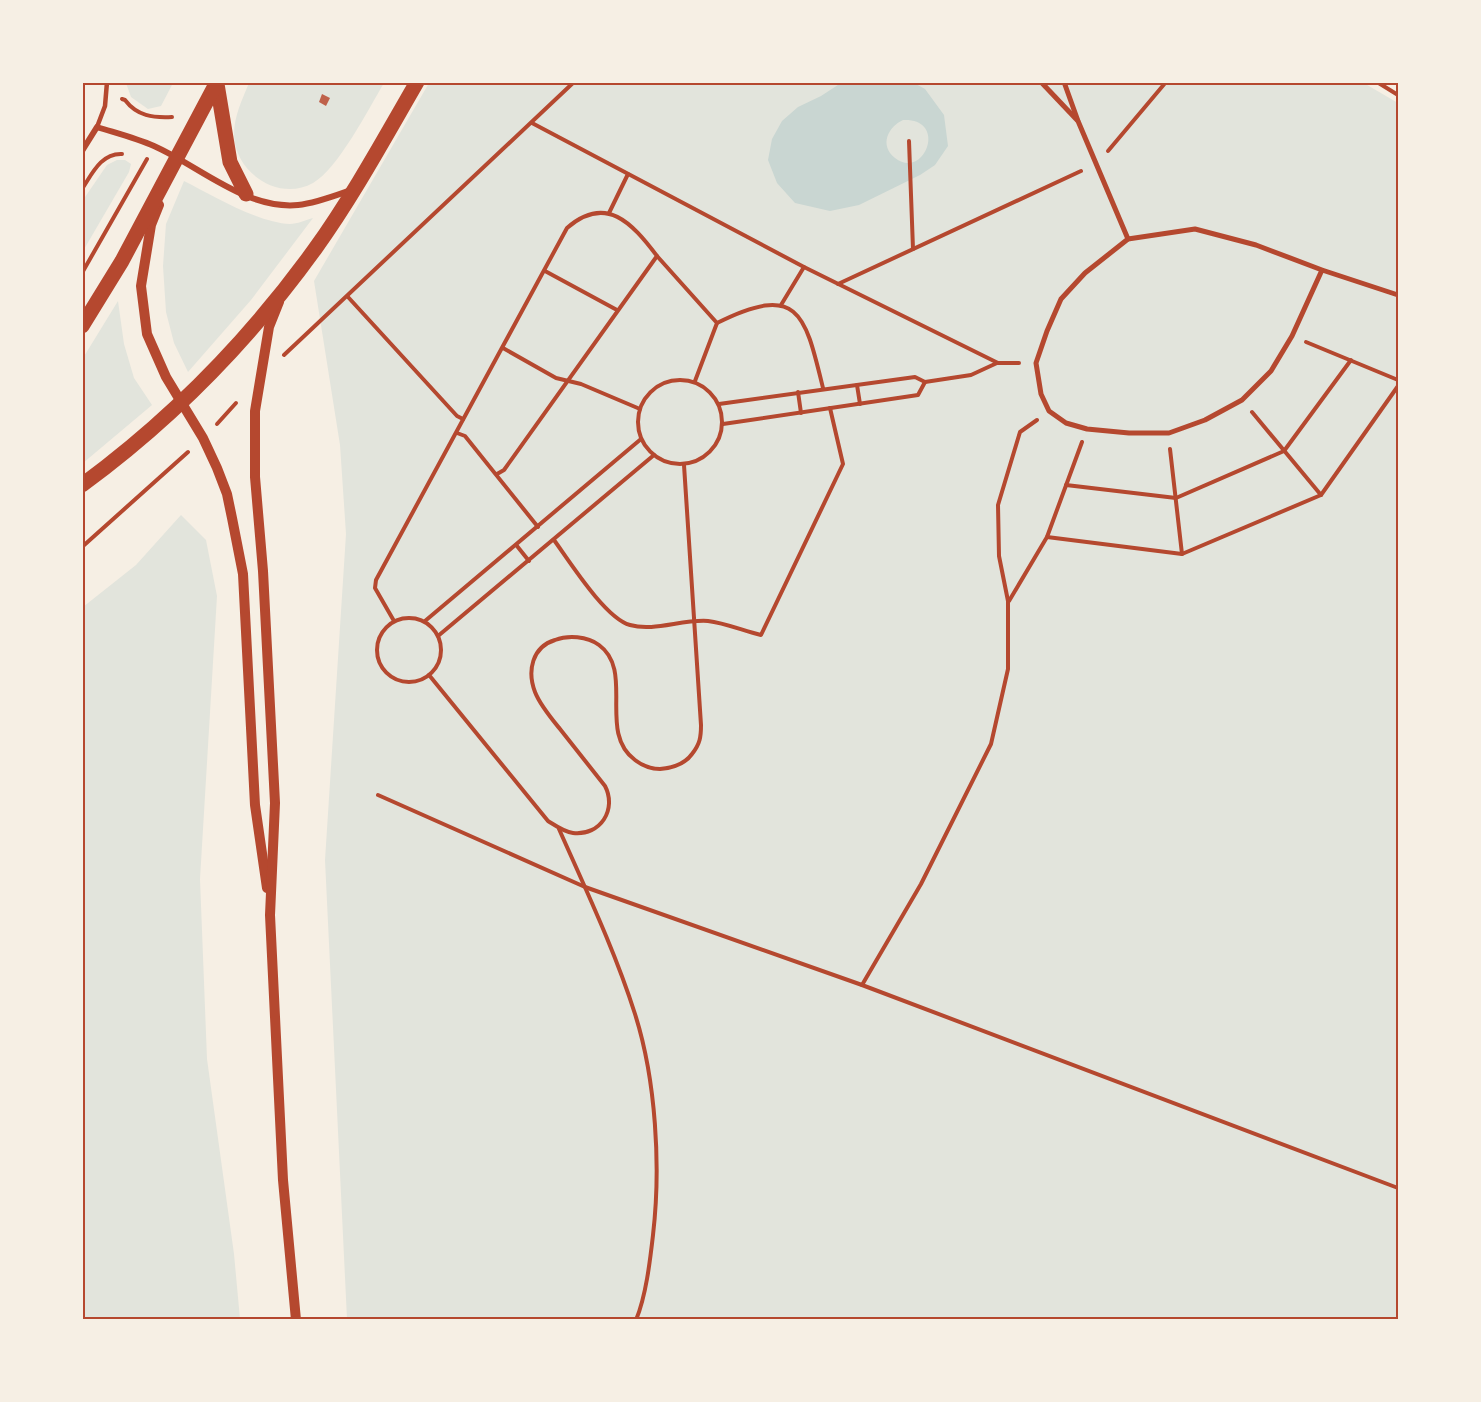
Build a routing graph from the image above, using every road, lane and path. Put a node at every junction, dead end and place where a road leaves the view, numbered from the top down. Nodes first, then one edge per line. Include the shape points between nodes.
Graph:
1 (108, 82) edge
2 (417, 82) edge
3 (574, 82) edge
4 (1041, 82) edge
5 (1064, 82) edge
6 (1166, 82) edge
7 (1377, 82) edge
8 (217, 83) edge
9 (1398, 95) edge
10 (125, 100) dead end
11 (1078, 121) junction
12 (532, 123) junction
13 (97, 126) junction
14 (909, 141) dead end
15 (154, 146) junction
16 (82, 151) edge
17 (129, 156) dead end
18 (136, 160) dead end
19 (175, 162) junction
20 (144, 164) junction
21 (1097, 164) junction
22 (628, 174) junction
23 (82, 189) edge
24 (355, 189) junction
25 (246, 195) junction
26 (609, 213) junction
27 (1128, 239) junction
28 (914, 249) junction
29 (657, 256) junction
30 (804, 267) junction
31 (1322, 270) junction
32 (545, 271) junction
33 (82, 273) edge
34 (838, 284) junction
35 (284, 289) junction
36 (1398, 295) edge
37 (348, 297) junction
38 (781, 305) junction
39 (616, 310) junction
40 (717, 323) junction
41 (82, 326) edge
42 (1292, 336) junction
43 (503, 348) junction
44 (1350, 360) junction
45 (998, 363) junction
46 (1036, 363) junction
47 (260, 378) junction
48 (568, 380) junction
49 (1398, 380) edge
50 (695, 381) junction
51 (925, 382) junction
52 (857, 385) junction
53 (1398, 386) edge
54 (823, 388) junction
55 (798, 392) junction
56 (1396, 393) edge
57 (1242, 400) junction
58 (182, 403) junction
59 (860, 404) junction
60 (720, 405) junction
61 (830, 408) junction
62 (640, 409) junction
63 (1050, 411) junction
64 (801, 413) junction
65 (463, 419) junction
66 (723, 424) junction
67 (1087, 429) junction
68 (457, 433) junction
69 (1168, 433) junction
70 (203, 438) junction
71 (641, 439) junction
72 (1284, 451) junction
73 (654, 455) junction
74 (684, 465) junction
75 (497, 474) junction
76 (82, 485) edge
77 (1066, 486) junction
78 (1321, 495) junction
79 (1176, 498) junction
80 (538, 527) junction
81 (1047, 537) junction
82 (554, 540) junction
83 (517, 546) junction
84 (82, 547) edge
85 (1182, 554) junction
86 (529, 561) junction
87 (1008, 602) junction
88 (394, 621) junction
89 (425, 621) junction
90 (693, 622) junction
91 (438, 636) junction
92 (429, 675) junction
93 (378, 795) dead end
94 (558, 829) junction
95 (585, 887) junction
96 (270, 915) junction
97 (862, 985) junction
98 (1398, 1188) edge
99 (296, 1320) edge
100 (636, 1320) edge

1 - 13 lane
2 - 24 main road
3 - 12 path
4 - 11 street
5 - 11 street
6 - 21 path
7 - 9 path
8 - 19 main road
8 - 25 main road via 230,162
10 - 15 path via 141,114 172,117
11 - 21 street
12 - 22 path
12 - 37 path
13 - 15 street
13 - 16 street
14 - 28 path
15 - 19 street
15 - 20 path
17 - 23 path via 107,156
18 - 20 path
19 - 25 street
19 - 41 main road
19 - 58 street via 151,225 141,286 147,334
20 - 33 path
21 - 27 street
21 - 28 path
22 - 26 path
22 - 30 path
24 - 25 street via 296,205 265,202
24 - 35 main road
26 - 29 path via 629,224
26 - 32 path via 585,215 567,228
27 - 31 street via 1195,229 1256,245
27 - 46 street via 1085,273 1061,299
28 - 34 path
29 - 39 path
29 - 40 path
30 - 34 path
30 - 38 path
31 - 36 street
31 - 42 street
32 - 39 path
32 - 43 path
34 - 45 path
35 - 47 street via 269,327
35 - 58 main road
37 - 47 path
37 - 65 path
38 - 40 path via 756,307
38 - 54 path via 797,315 806,328
39 - 48 path
40 - 50 path
42 - 44 path
42 - 57 street via 1271,371
43 - 48 path via 556,378
43 - 65 path
44 - 49 path
44 - 72 path
45 - 46 path
45 - 51 path via 971,375
46 - 63 street via 1041,393
47 - 70 path
47 - 96 street via 255,411 255,477 275,803
48 - 62 path
48 - 75 path via 504,470
50 - 60 path via 707,388
50 - 62 path via 676,379 656,386
51 - 52 path via 915,377
51 - 59 path via 918,395
52 - 54 path
52 - 59 path
53 - 56 path
54 - 55 path
55 - 60 path
55 - 64 path
56 - 78 path
57 - 69 street via 1205,420
57 - 72 path
58 - 70 street
58 - 76 main road
59 - 61 path
60 - 66 path
61 - 64 path
61 - 90 path via 843,464 761,635 707,621
62 - 71 path
63 - 67 street via 1066,423
63 - 87 path via 1020,432 998,505 999,556
64 - 66 path
65 - 68 path
66 - 74 path via 716,446 702,459
67 - 69 street
67 - 77 path
68 - 75 path via 465,436
68 - 88 path via 376,580 375,588
69 - 79 path
70 - 84 path
70 - 96 street via 227,494 243,574 255,806
71 - 73 path
71 - 80 path
72 - 78 path
72 - 79 path
73 - 74 path
73 - 82 path
74 - 90 path
75 - 80 path
77 - 79 path
77 - 81 path
78 - 85 path
79 - 85 path
80 - 83 path
81 - 85 path
81 - 87 path
82 - 86 path
82 - 90 path via 617,618 630,625 649,626
83 - 86 path
83 - 89 path
86 - 91 path
87 - 97 path via 1008,669 991,744 921,884
88 - 89 path
88 - 92 path via 377,642 381,667 402,682 418,681
89 - 91 path
90 - 94 path via 701,739 689,758 677,766 644,767 620,743 614,668 599,645 586,638 568,637 544,645 536,654 530,677 535,693 611,796 609,810 598,826 587,832
91 - 92 path via 440,654
92 - 94 path
93 - 95 path
94 - 95 path
95 - 97 path
95 - 100 path via 635,1016 647,1069 655,1136 657,1202
96 - 99 street via 283,1180
97 - 98 path

